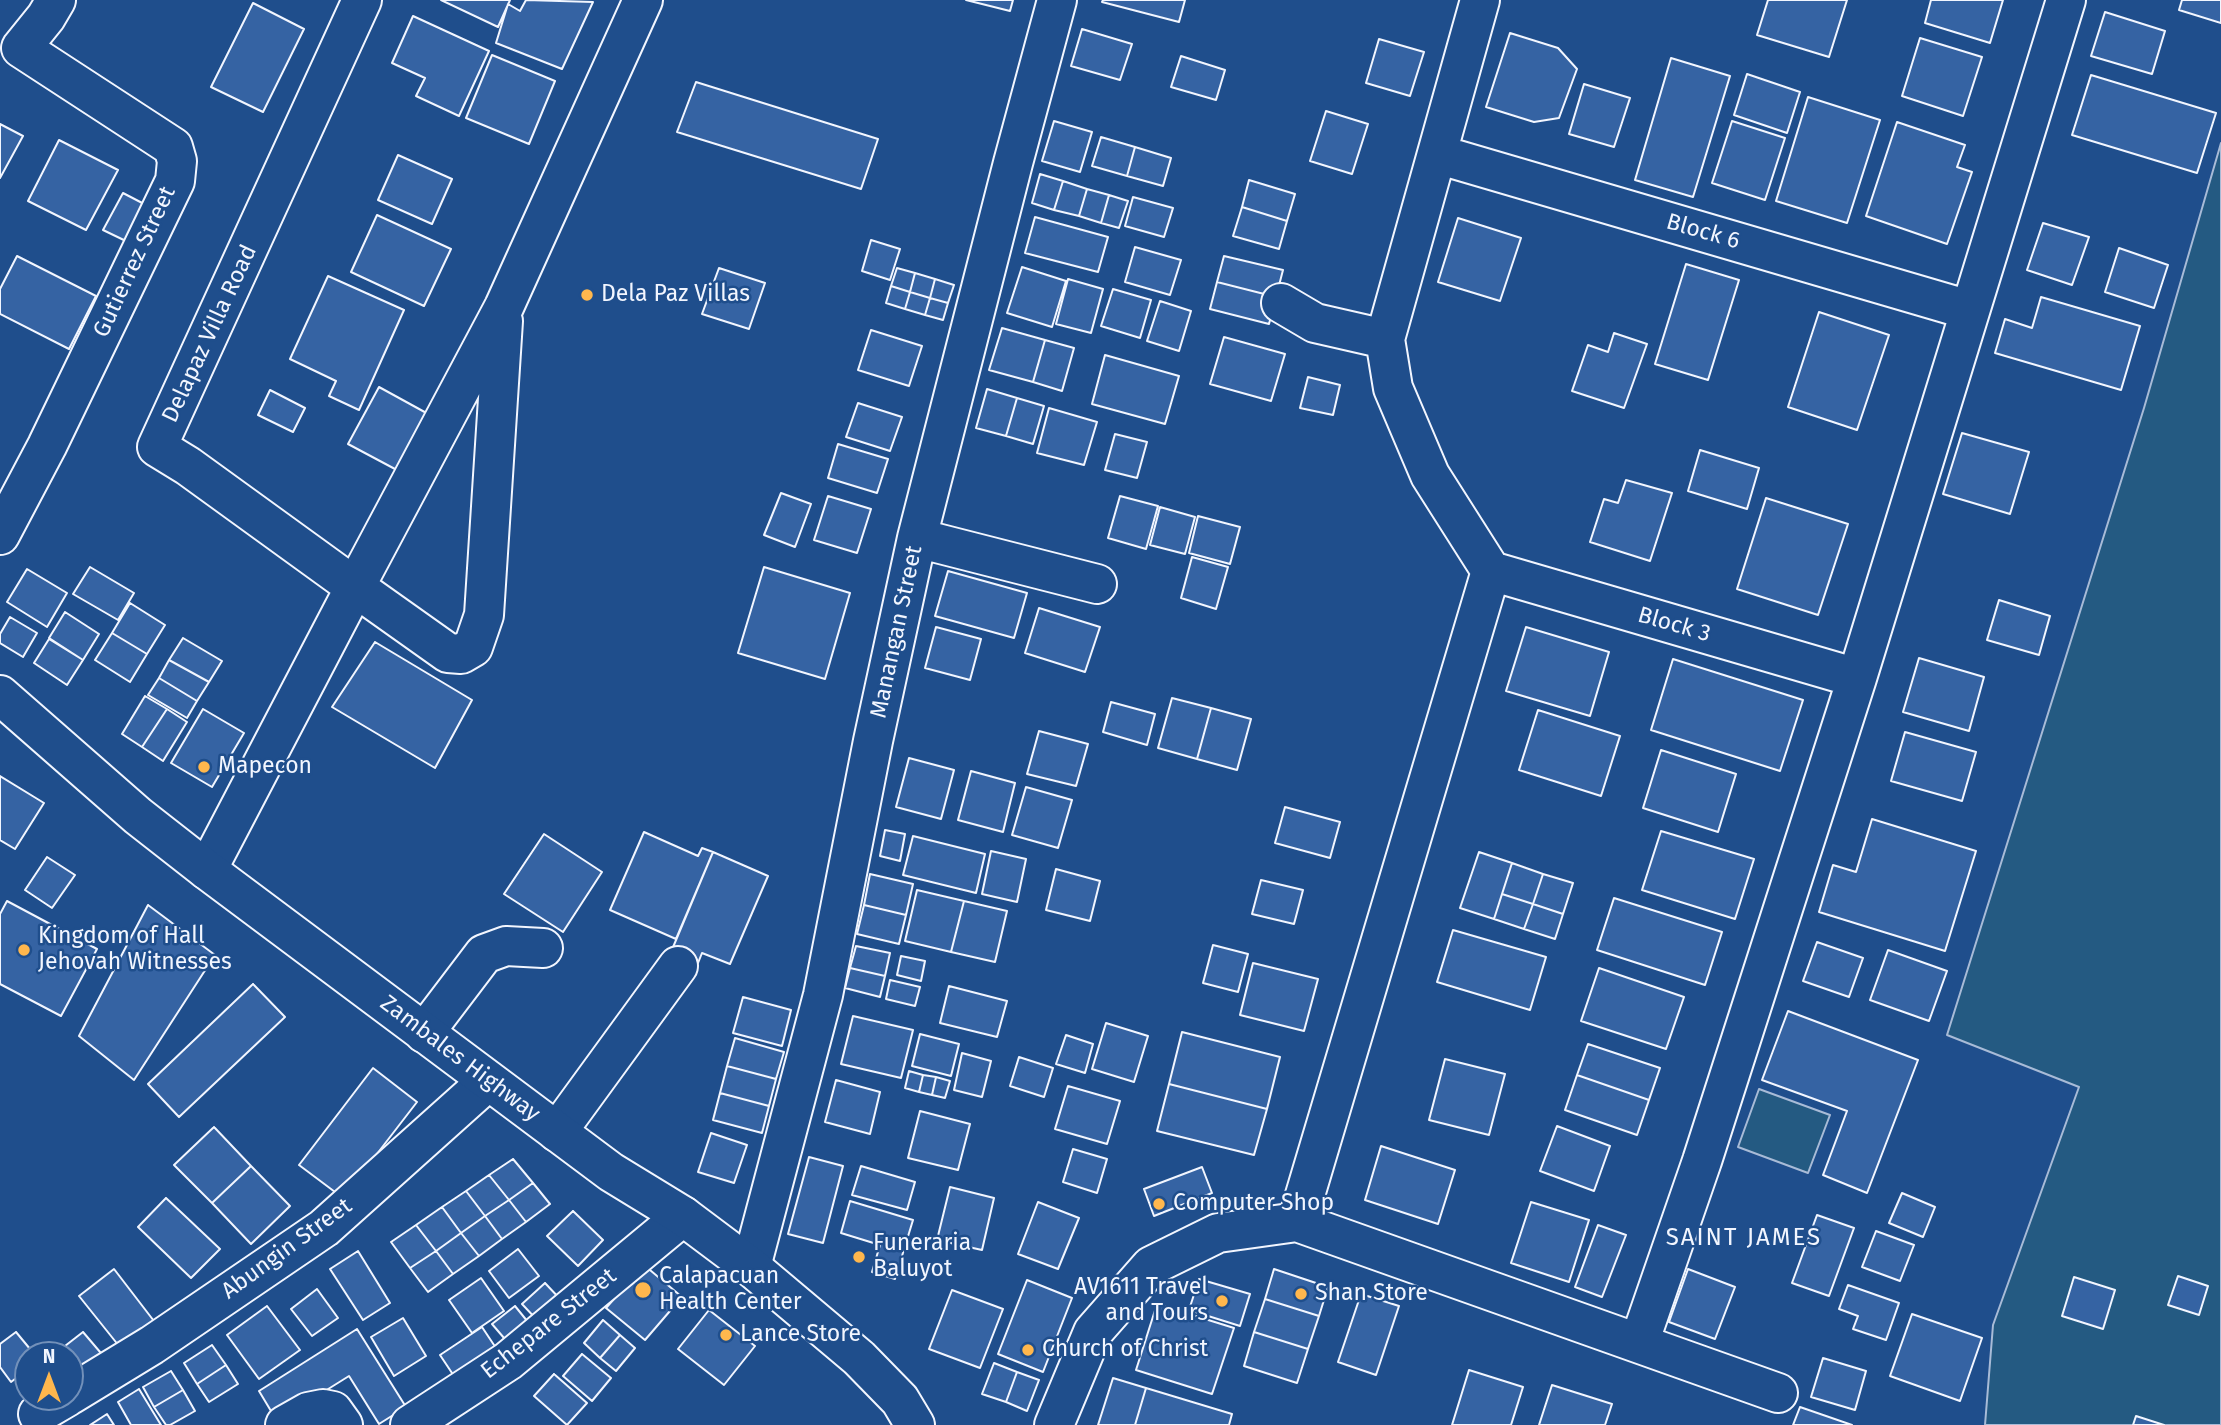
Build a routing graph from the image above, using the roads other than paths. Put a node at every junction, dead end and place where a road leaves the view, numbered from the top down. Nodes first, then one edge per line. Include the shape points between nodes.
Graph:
1 (362, 0) edge
2 (643, 0) edge
3 (1057, 0) edge
4 (1480, 0) edge
5 (2066, 0) edge
6 (42, 6) edge
7 (1437, 154) junction
8 (1281, 303) dead end
9 (504, 307) junction
10 (1969, 310) junction
11 (1385, 339) junction
12 (0, 535) edge
13 (917, 538) junction
14 (1491, 571) junction
15 (1097, 584) dead end
16 (355, 587) junction
17 (1857, 678) junction
18 (0, 695) edge
19 (207, 870) junction
20 (543, 948) dead end
21 (678, 966) dead end
22 (424, 1032) junction
23 (488, 1081) junction
24 (557, 1132) junction
25 (683, 1216) junction
26 (1297, 1222) junction
27 (751, 1267) junction
28 (1639, 1343) junction
29 (84, 1386) edge
30 (1778, 1393) dead end
31 (285, 1425) edge
32 (343, 1425) edge
33 (410, 1425) edge
34 (915, 1425) edge
35 (1054, 1425) edge

1 - 16 street, Delapaz Villa Road via 157,447
2 - 9 street
3 - 13 street, Manangan Street
4 - 7 street
5 - 10 street
6 - 12 street, Gutierrez Street via 21,48 173,147 177,161 175,181
7 - 10 street, Block 6
7 - 11 street
8 - 11 street via 1315,323
9 - 16 street
9 - 16 street, Delapaz Villa Road via 484,615 473,647 461,654 448,653
10 - 17 street
11 - 14 street via 1394,388 1430,475
13 - 15 street
13 - 27 street, Manangan Street via 823,995
14 - 17 street, Block 3
14 - 26 street
16 - 19 street
17 - 28 street
18 - 19 street, Zambales Highway
19 - 22 street, Zambales Highway
20 - 22 street via 506,946 484,954
21 - 24 street
22 - 23 street, Zambales Highway
23 - 24 street, Zambales Highway
23 - 29 street, Abungin Street via 324,1228
24 - 25 street, Zambales Highway
25 - 27 street, Zambales Highway
25 - 33 street, Echepare Street via 508,1360
26 - 28 street
26 - 35 street via 1217,1233 1151,1266 1093,1332
27 - 34 street, Zambales Highway via 859,1359 900,1400
28 - 30 street
31 - 32 street via 323,1409 333,1411

